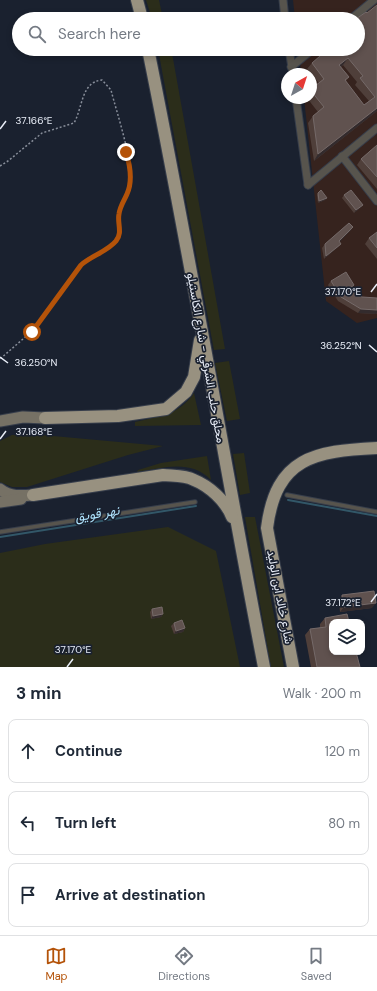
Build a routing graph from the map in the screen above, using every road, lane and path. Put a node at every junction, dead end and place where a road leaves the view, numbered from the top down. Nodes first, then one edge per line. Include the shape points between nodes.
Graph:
1 (137, 0) edge
2 (283, 0) edge
3 (374, 0) edge
4 (140, 12) edge
5 (284, 12) edge
6 (359, 12) edge
7 (149, 56) edge
8 (290, 56) edge
9 (306, 56) edge
10 (292, 68) edge
11 (294, 68) edge
12 (297, 104) edge
13 (377, 128) edge
14 (342, 156) junction
15 (0, 166) edge
16 (377, 201) edge
17 (201, 329) junction
18 (0, 359) edge
19 (45, 418) joint
20 (1, 421) edge
21 (377, 448) edge
22 (0, 489) edge
23 (33, 495) junction
24 (287, 495) dead end
25 (0, 502) edge
26 (195, 502) dead end
27 (377, 512) edge
28 (0, 532) edge
29 (237, 532) junction
30 (264, 667) edge
31 (293, 667) edge

1 - 4 highway
2 - 5 street
3 - 6 street
7 - 17 highway, محلق حلب الشرقي - شارع الكاستيلو
8 - 10 street
9 - 11 street
12 - 14 street via 308,184
13 - 14 street
14 - 16 street
15 - 18 path via 42,133 74,123 91,82 102,80 107,84 111,90 130,167 128,193 118,215 118,239 81,265 32,332
17 - 19 highway via 194,377 186,392 166,409 118,416
17 - 29 highway, محلق حلب الشرقي - شارع الكاستيلو
19 - 20 main road via 23,417
21 - 31 highway, شارع خالد ابن الوليد via 341,449 305,459 290,471 279,486 271,505 267,528
22 - 23 main road via 19,496
23 - 25 main road
23 - 29 highway via 163,475 180,476 194,479 204,485 224,503
24 - 27 lane
26 - 28 lane
29 - 30 highway, محلق حلب الشرقي - شارع الكاستيلو

